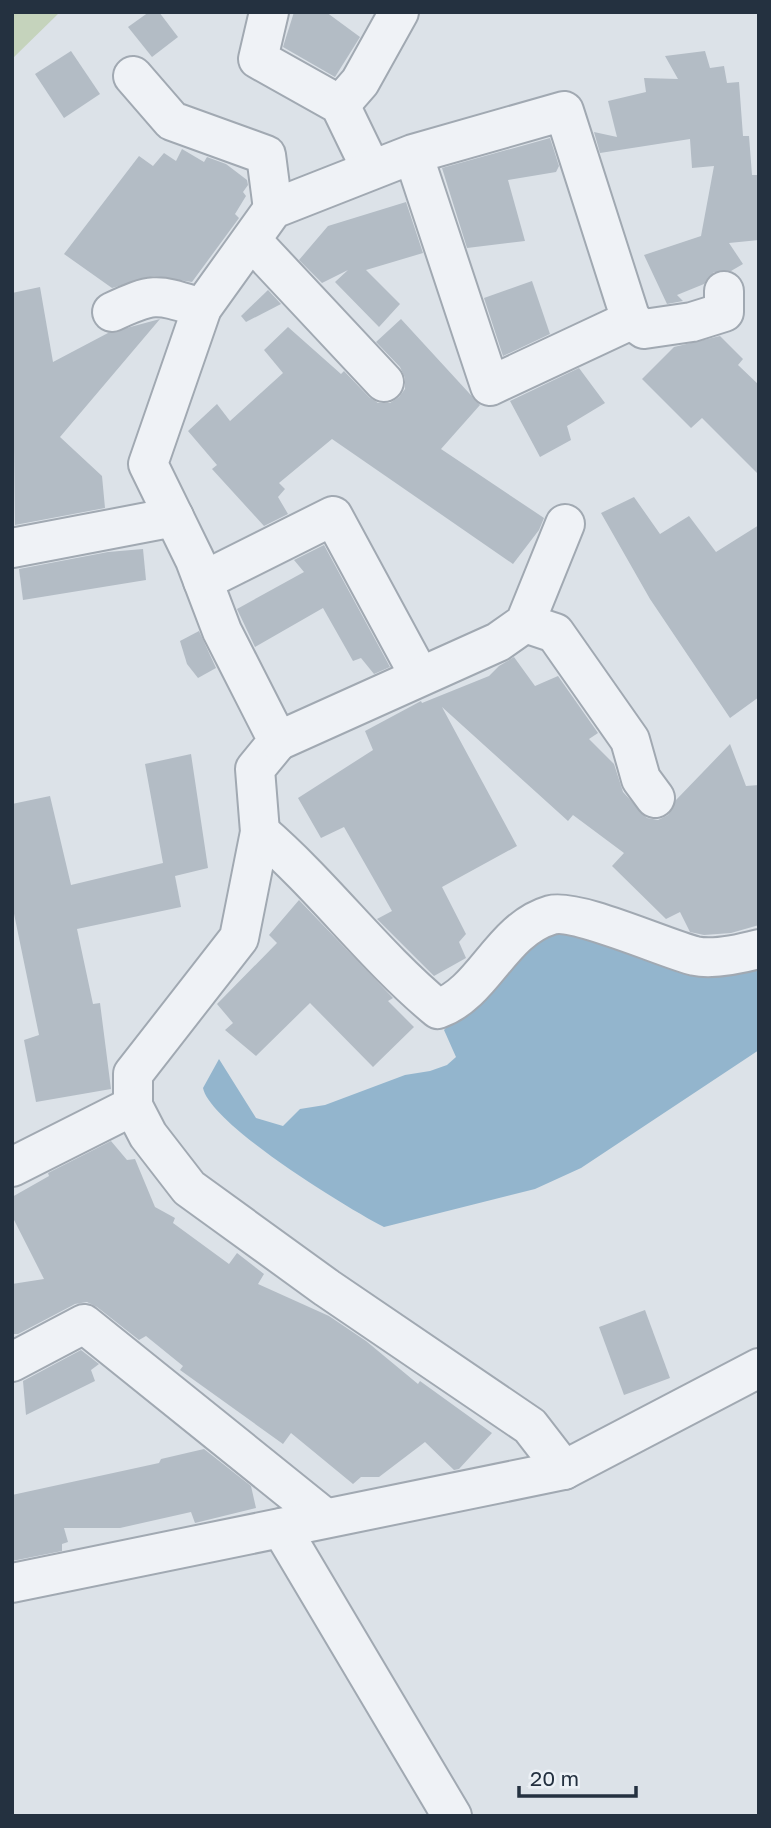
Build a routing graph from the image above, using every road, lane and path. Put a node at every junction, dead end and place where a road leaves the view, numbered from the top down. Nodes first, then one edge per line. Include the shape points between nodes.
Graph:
1 (269, 12) edge
2 (398, 12) edge
3 (133, 76) dead end
4 (340, 105) junction
5 (413, 154) junction
6 (371, 169) junction
7 (273, 209) junction
8 (252, 241) junction
9 (723, 291) dead end
10 (202, 308) junction
11 (112, 312) dead end
12 (631, 320) junction
13 (384, 382) dead end
14 (174, 517) junction
15 (565, 524) dead end
16 (12, 548) edge
17 (203, 581) junction
18 (525, 623) junction
19 (419, 675) junction
20 (278, 741) junction
21 (655, 798) dead end
22 (260, 832) junction
23 (759, 949) edge
24 (133, 1106) junction
25 (16, 1155) edge
26 (12, 1362) edge
27 (759, 1368) edge
28 (564, 1470) junction
29 (325, 1518) junction
30 (281, 1528) junction
31 (12, 1583) edge
32 (452, 1816) edge

1 - 4 street via 258,59
2 - 4 street via 360,82
3 - 7 street via 172,121 266,155
4 - 6 street
5 - 6 street
5 - 12 street via 564,111
5 - 12 street via 490,386
6 - 7 street
7 - 8 street
8 - 10 street
8 - 13 street
9 - 12 street via 724,312 643,329
10 - 11 street via 147,296
10 - 14 street via 148,464
14 - 16 street
14 - 17 street
15 - 18 street
17 - 19 street via 333,516
17 - 20 street via 222,631
18 - 19 street via 498,642
18 - 21 street via 555,633 630,740 642,779
19 - 20 street
20 - 22 street via 255,769
22 - 23 street via 299,865 364,939 438,1009 456,1002 523,928 554,914 605,925 697,956
22 - 24 street via 239,938 133,1074
24 - 25 street
24 - 28 street via 148,1135 189,1188 327,1289 530,1426
26 - 29 street via 84,1324
27 - 28 street
28 - 29 street
29 - 30 street
30 - 31 street
30 - 32 street

